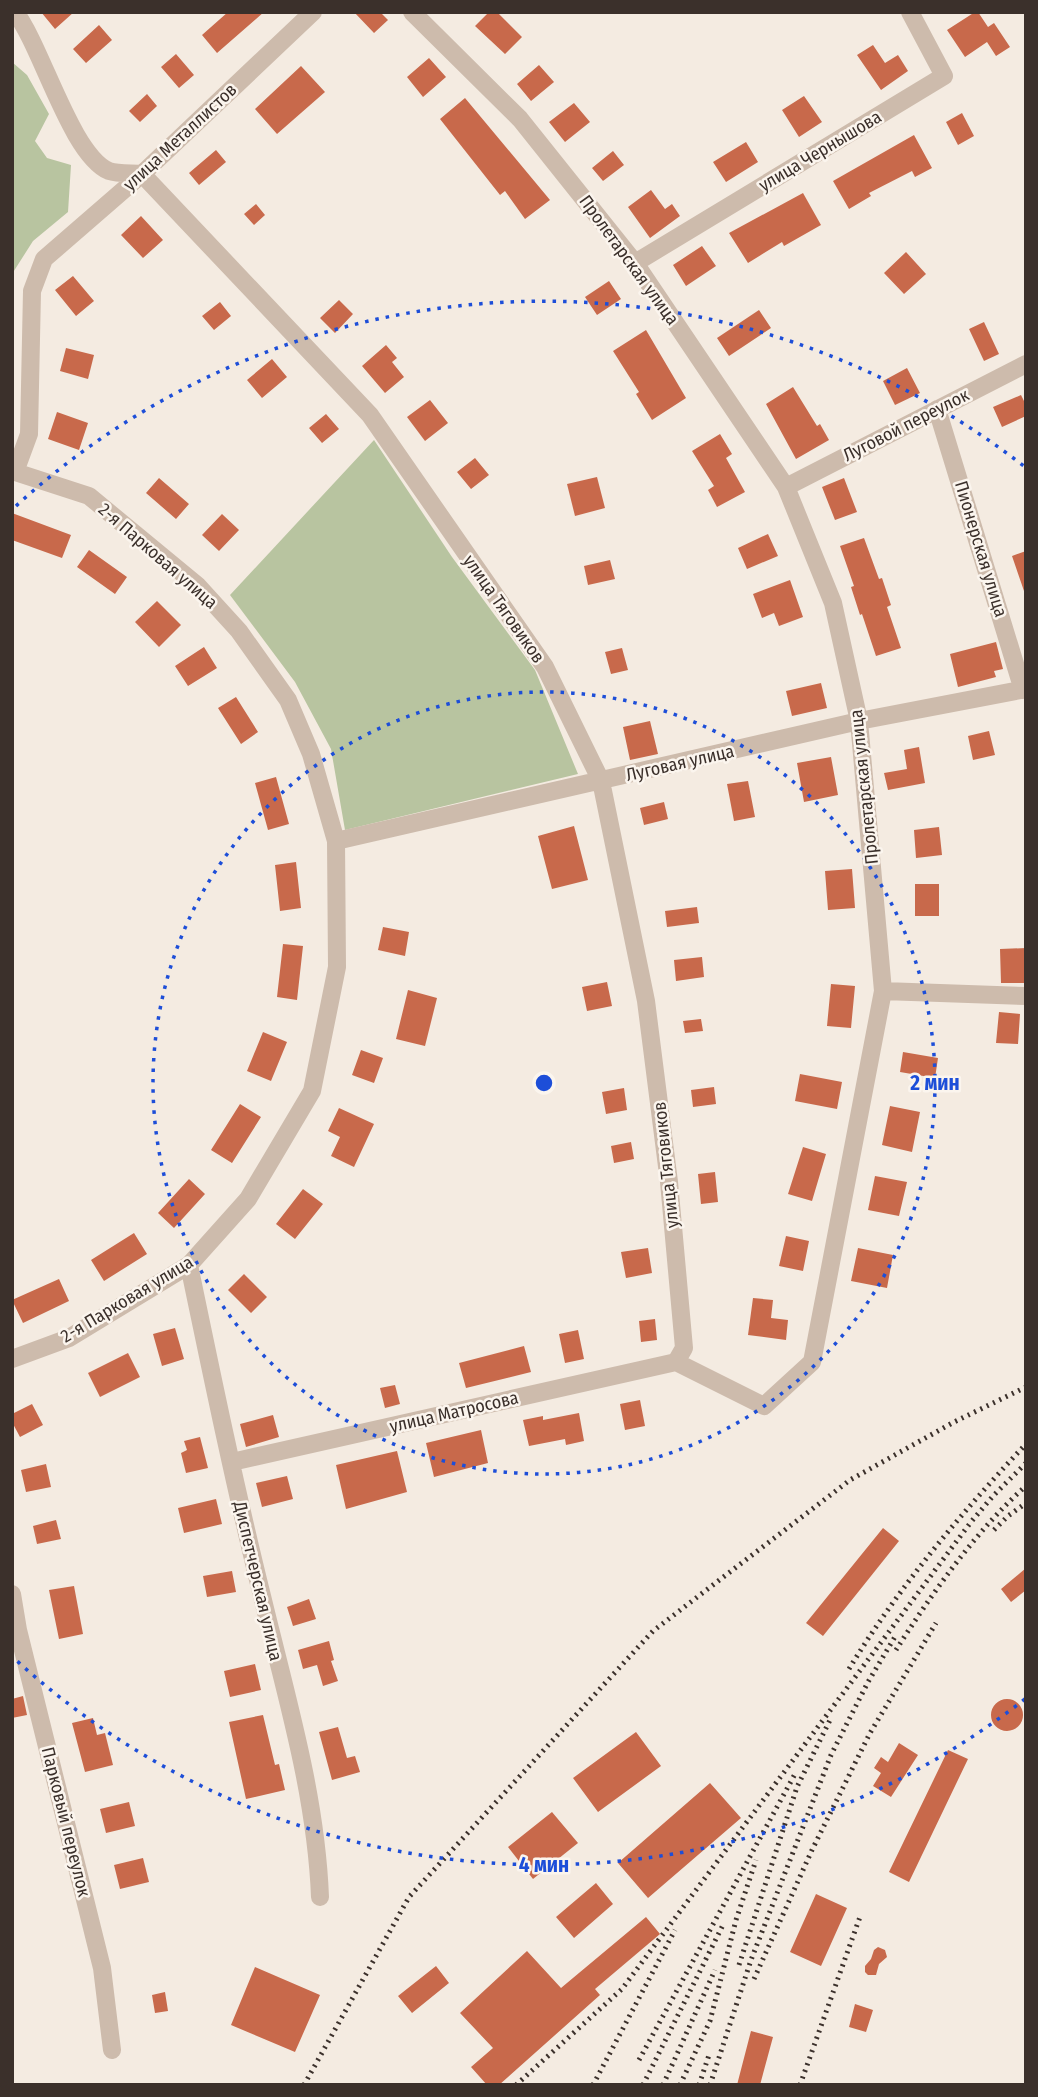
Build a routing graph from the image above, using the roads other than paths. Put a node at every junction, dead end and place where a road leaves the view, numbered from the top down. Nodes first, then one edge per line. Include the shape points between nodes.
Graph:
1 (15, 12) edge
2 (313, 12) edge
3 (412, 12) edge
4 (910, 12) edge
5 (142, 174) junction
6 (635, 263) junction
7 (1026, 364) edge
8 (937, 409) junction
9 (14, 472) edge
10 (786, 487) junction
11 (1024, 690) edge
12 (859, 721) junction
13 (601, 781) junction
14 (336, 841) junction
15 (883, 991) junction
16 (1026, 996) edge
17 (189, 1265) junction
18 (12, 1359) edge
19 (676, 1362) junction
20 (232, 1461) junction
21 (12, 1594) edge
22 (320, 1897) dead end
23 (112, 2050) dead end

1 - 5 street via 82,143 109,171
2 - 5 street, улица Металлистов
3 - 6 street, Пролетарская улица via 520,119
4 - 6 street, улица Чернышова via 944,76
5 - 9 street, улица Металлистов via 44,259 32,291 29,434
5 - 13 street, улица Тяговиков via 370,415 545,667
6 - 10 street, Пролетарская улица
7 - 8 street, Луговой переулок
8 - 10 street, Луговой переулок
8 - 11 street, Пионерская улица
9 - 14 street, 2-я Парковая улица via 89,496 198,586 239,631 288,700 311,754
10 - 12 street, Пролетарская улица via 833,603
11 - 12 street, Луговая улица
12 - 13 street, Луговая улица
12 - 15 street, Пролетарская улица
13 - 14 street, Луговая улица
13 - 19 street, улица Тяговиков via 646,1001 684,1348
14 - 17 street, 2-я Парковая улица via 337,967 312,1091 248,1199
15 - 16 street
15 - 19 street, Пролетарская улица via 812,1362 764,1406
17 - 18 street, 2-я Парковая улица via 69,1338
17 - 20 street, Диспетчерская улица
19 - 20 street, улица Матросова
20 - 22 street, Диспетчерская улица via 308,1785
21 - 23 street, Парковый переулок via 102,1968

